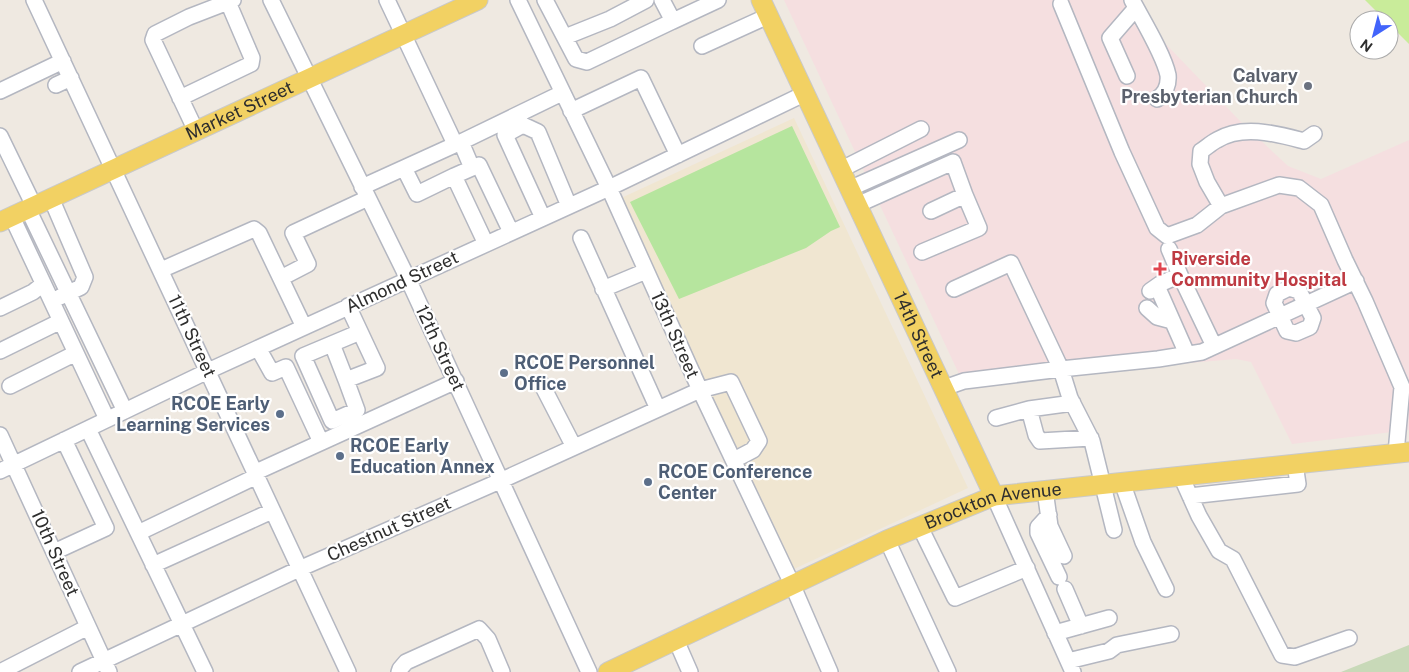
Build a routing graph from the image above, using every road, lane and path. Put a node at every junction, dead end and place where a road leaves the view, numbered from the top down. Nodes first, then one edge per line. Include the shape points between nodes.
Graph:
1 (34, 0) edge
2 (271, 0) edge
3 (475, 0) edge
4 (518, 0) edge
5 (545, 0) edge
6 (646, 0) edge
7 (662, 0) edge
8 (717, 0) edge
9 (231, 1) edge
10 (390, 1) edge
11 (1061, 4) dead end
12 (1134, 4) edge
13 (765, 8) edge
14 (673, 21) junction
15 (404, 34) junction
16 (565, 37) junction
17 (702, 46) dead end
18 (63, 61) junction
19 (1127, 76) dead end
20 (71, 78) junction
21 (309, 79) junction
22 (56, 85) dead end
23 (0, 91) edge
24 (562, 93) junction
25 (804, 94) junction
26 (180, 98) junction
27 (1157, 99) dead end
28 (571, 111) junction
29 (921, 129) dead end
30 (196, 131) junction
31 (1314, 134) dead end
32 (0, 136) edge
33 (959, 140) dead end
34 (458, 143) junction
35 (678, 155) junction
36 (404, 168) junction
37 (472, 168) junction
38 (114, 169) junction
39 (840, 170) junction
40 (455, 179) junction
41 (609, 188) junction
42 (365, 192) junction
43 (965, 195) junction
44 (853, 197) junction
45 (51, 198) junction
46 (569, 206) junction
47 (1221, 206) junction
48 (931, 211) dead end
49 (13, 215) edge
50 (543, 218) junction
51 (511, 232) junction
52 (581, 238) dead end
53 (486, 244) junction
54 (1168, 249) dead end
55 (922, 252) dead end
56 (161, 270) junction
57 (646, 271) junction
58 (1180, 275) junction
59 (281, 278) junction
60 (408, 279) junction
61 (1356, 282) junction
62 (43, 284) junction
63 (603, 289) junction
64 (954, 289) dead end
65 (69, 294) junction
66 (52, 301) junction
67 (1306, 304) junction
68 (348, 306) junction
69 (0, 308) edge
70 (1147, 308) dead end
71 (1279, 316) junction
72 (61, 321) junction
73 (1172, 321) junction
74 (304, 327) junction
75 (360, 332) junction
76 (332, 344) junction
77 (1214, 346) junction
78 (258, 348) junction
79 (0, 351) edge
80 (76, 353) junction
81 (1187, 354) junction
82 (1061, 369) junction
83 (208, 371) junction
84 (346, 380) junction
85 (456, 381) junction
86 (541, 383) dead end
87 (10, 386) dead end
88 (944, 388) junction
89 (700, 390) junction
90 (1073, 403) junction
91 (658, 408) junction
92 (1028, 409) junction
93 (125, 411) junction
94 (996, 418) dead end
95 (107, 419) junction
96 (88, 429) junction
97 (0, 435) edge
98 (1091, 438) junction
99 (64, 440) junction
100 (321, 442) junction
101 (574, 447) junction
102 (1403, 452) edge
103 (734, 460) junction
104 (14, 464) junction
105 (1295, 464) junction
106 (1242, 470) junction
107 (0, 471) edge
108 (255, 475) junction
109 (1181, 476) junction
110 (500, 480) junction
111 (1122, 482) junction
112 (1103, 484) junction
113 (1045, 490) junction
114 (1244, 490) junction
115 (994, 496) junction
116 (1190, 496) junction
117 (272, 511) junction
118 (1049, 515) junction
119 (920, 526) junction
120 (1114, 530) dead end
121 (138, 533) junction
122 (888, 540) junction
123 (54, 552) junction
124 (1064, 556) dead end
125 (153, 566) junction
126 (1026, 568) junction
127 (299, 569) junction
128 (792, 584) junction
129 (1166, 589) dead end
130 (1109, 618) dead end
131 (182, 624) junction
132 (1081, 626) junction
133 (88, 627) junction
134 (1055, 633) junction
135 (1170, 634) dead end
136 (1349, 638) dead end
137 (676, 640) junction
138 (106, 666) edge
139 (1070, 667) edge
140 (0, 672) edge
141 (80, 672) edge
142 (205, 672) edge
143 (348, 672) edge
144 (400, 672) edge
145 (502, 672) edge
146 (589, 672) edge
147 (608, 672) edge
148 (690, 672) edge
149 (830, 672) edge
150 (948, 672) edge

1 - 18 street, 11th Street
2 - 21 street, 12th Street
3 - 15 main road, Market Street
4 - 24 street, 13th Street
5 - 16 street
6 - 16 street
7 - 14 street
8 - 14 street
9 - 26 street via 252,58 251,64
9 - 26 street via 155,34 152,40
10 - 15 street
11 - 47 street via 1157,228 1167,236 1197,225
12 - 19 street via 1110,38
12 - 27 street via 1168,75 1168,86
13 - 17 street
13 - 25 main road, 14th Street
14 - 16 street via 587,62 576,59
15 - 21 main road, Market Street
15 - 34 street
18 - 20 street, 11th Street
18 - 23 street
20 - 22 street
20 - 38 street, 11th Street
21 - 30 main road, Market Street
21 - 42 street, 12th Street
24 - 28 street, 13th Street
24 - 34 street
25 - 35 street, Almond Street
25 - 39 main road, 14th Street
26 - 30 street
28 - 35 street via 641,78
28 - 41 street, 13th Street
29 - 39 street
30 - 38 main road, Market Street
31 - 47 street via 1304,141 1270,132 1241,132 1218,139 1201,151 1200,164
32 - 49 street
33 - 44 street
34 - 36 street
34 - 37 street
35 - 41 street, Almond Street
36 - 40 street via 417,194
36 - 42 street
37 - 40 street
37 - 51 street via 480,164
38 - 45 main road, Market Street
38 - 56 street, 11th Street
39 - 44 main road, 14th Street
40 - 53 street
41 - 46 street, Almond Street
41 - 57 street, 13th Street
42 - 59 street via 293,233 308,264
42 - 60 street, 12th Street
43 - 44 street via 953,162
43 - 48 street
43 - 55 street via 979,228
44 - 88 main road, 14th Street
45 - 49 main road, Market Street
45 - 65 street via 85,277 81,287
46 - 50 street, Almond Street
46 - 50 street via 538,132 523,125 505,135
47 - 61 street via 1279,184 1299,188 1321,206
49 - 62 street
49 - 65 street
50 - 51 street, Almond Street
51 - 53 street, Almond Street
52 - 63 street
53 - 60 street, Almond Street
54 - 58 street
56 - 59 street via 254,228
56 - 83 street, 11th Street
57 - 63 street
57 - 89 street, 13th Street
58 - 73 street via 1154,289
58 - 77 street
59 - 74 street
60 - 68 street, Almond Street
60 - 85 street, 12th Street
61 - 67 street
61 - 102 street via 1402,387
62 - 66 street
62 - 69 street
63 - 91 street
64 - 82 street via 1011,263
65 - 66 street
65 - 93 street
66 - 72 street
67 - 71 street
67 - 71 street via 1299,290 1289,288 1277,294 1274,303
67 - 71 street via 1313,318 1310,327 1296,333 1287,331
68 - 74 street, Almond Street
68 - 75 street
70 - 73 street via 1157,317
71 - 77 street
72 - 79 street
72 - 80 street
73 - 81 street
74 - 78 street, Almond Street
75 - 76 street
75 - 84 street via 377,368
76 - 84 street
76 - 84 street via 304,356 332,421 357,410
77 - 81 street
78 - 83 street, Almond Street
78 - 100 street via 272,374 286,367
80 - 87 street
80 - 95 street
81 - 82 street
82 - 88 street via 964,380
82 - 90 street
83 - 93 street, Almond Street
83 - 108 street, 11th Street
85 - 100 street
85 - 110 street, 12th Street
86 - 101 street
88 - 115 main road, 14th Street
89 - 91 street, Chestnut Street
89 - 103 street, 13th Street
89 - 103 street, Chestnut Street via 731,382 760,441 753,450
90 - 92 street
90 - 98 street
91 - 101 street, Chestnut Street
92 - 94 street
92 - 98 street via 1040,441
93 - 95 street, Almond Street
95 - 96 street, Almond Street
96 - 99 street, Almond Street
96 - 121 street
97 - 104 street, 10th Street
98 - 112 street
99 - 104 street, Almond Street
99 - 123 street via 106,528
100 - 108 street
101 - 110 street, Chestnut Street
102 - 105 main road, Brockton Avenue
103 - 128 street, 13th Street
104 - 107 street, Almond Street
104 - 123 street, 10th Street
105 - 106 main road, Brockton Avenue
105 - 114 street via 1298,484
106 - 109 main road, Brockton Avenue
106 - 114 street
108 - 117 street, 11th Street
108 - 121 street
109 - 111 main road, Brockton Avenue
109 - 116 street
110 - 127 street, Chestnut Street
110 - 146 street, 12th Street
111 - 112 main road, Brockton Avenue
111 - 129 street via 1143,542
112 - 113 main road, Brockton Avenue
112 - 120 street
113 - 115 main road, Brockton Avenue
113 - 118 street
114 - 116 street
115 - 119 main road, Brockton Avenue
115 - 126 street, 14th Street
116 - 136 street via 1219,551 1233,559 1282,655 1295,657
117 - 125 street
117 - 127 street, 11th Street
118 - 124 street via 1050,526
118 - 132 street via 1038,527 1038,533
119 - 122 main road, Brockton Avenue
119 - 126 street via 954,598
121 - 125 street
122 - 128 main road, Brockton Avenue
122 - 150 street
123 - 133 street, 10th Street
125 - 131 street
126 - 134 street, 14th Street
127 - 131 street, Chestnut Street
127 - 143 street, 11th Street
128 - 137 main road, Brockton Avenue
128 - 149 street, 13th Street
130 - 132 street
131 - 138 street, Chestnut Street
131 - 142 street
132 - 134 street
133 - 138 street, 10th Street
133 - 140 street
134 - 139 street, 14th Street
135 - 139 street via 1117,646 1110,652
137 - 147 main road, Brockton Avenue
137 - 148 street
138 - 141 street, Chestnut Street
144 - 145 street via 406,662 479,629 488,639

